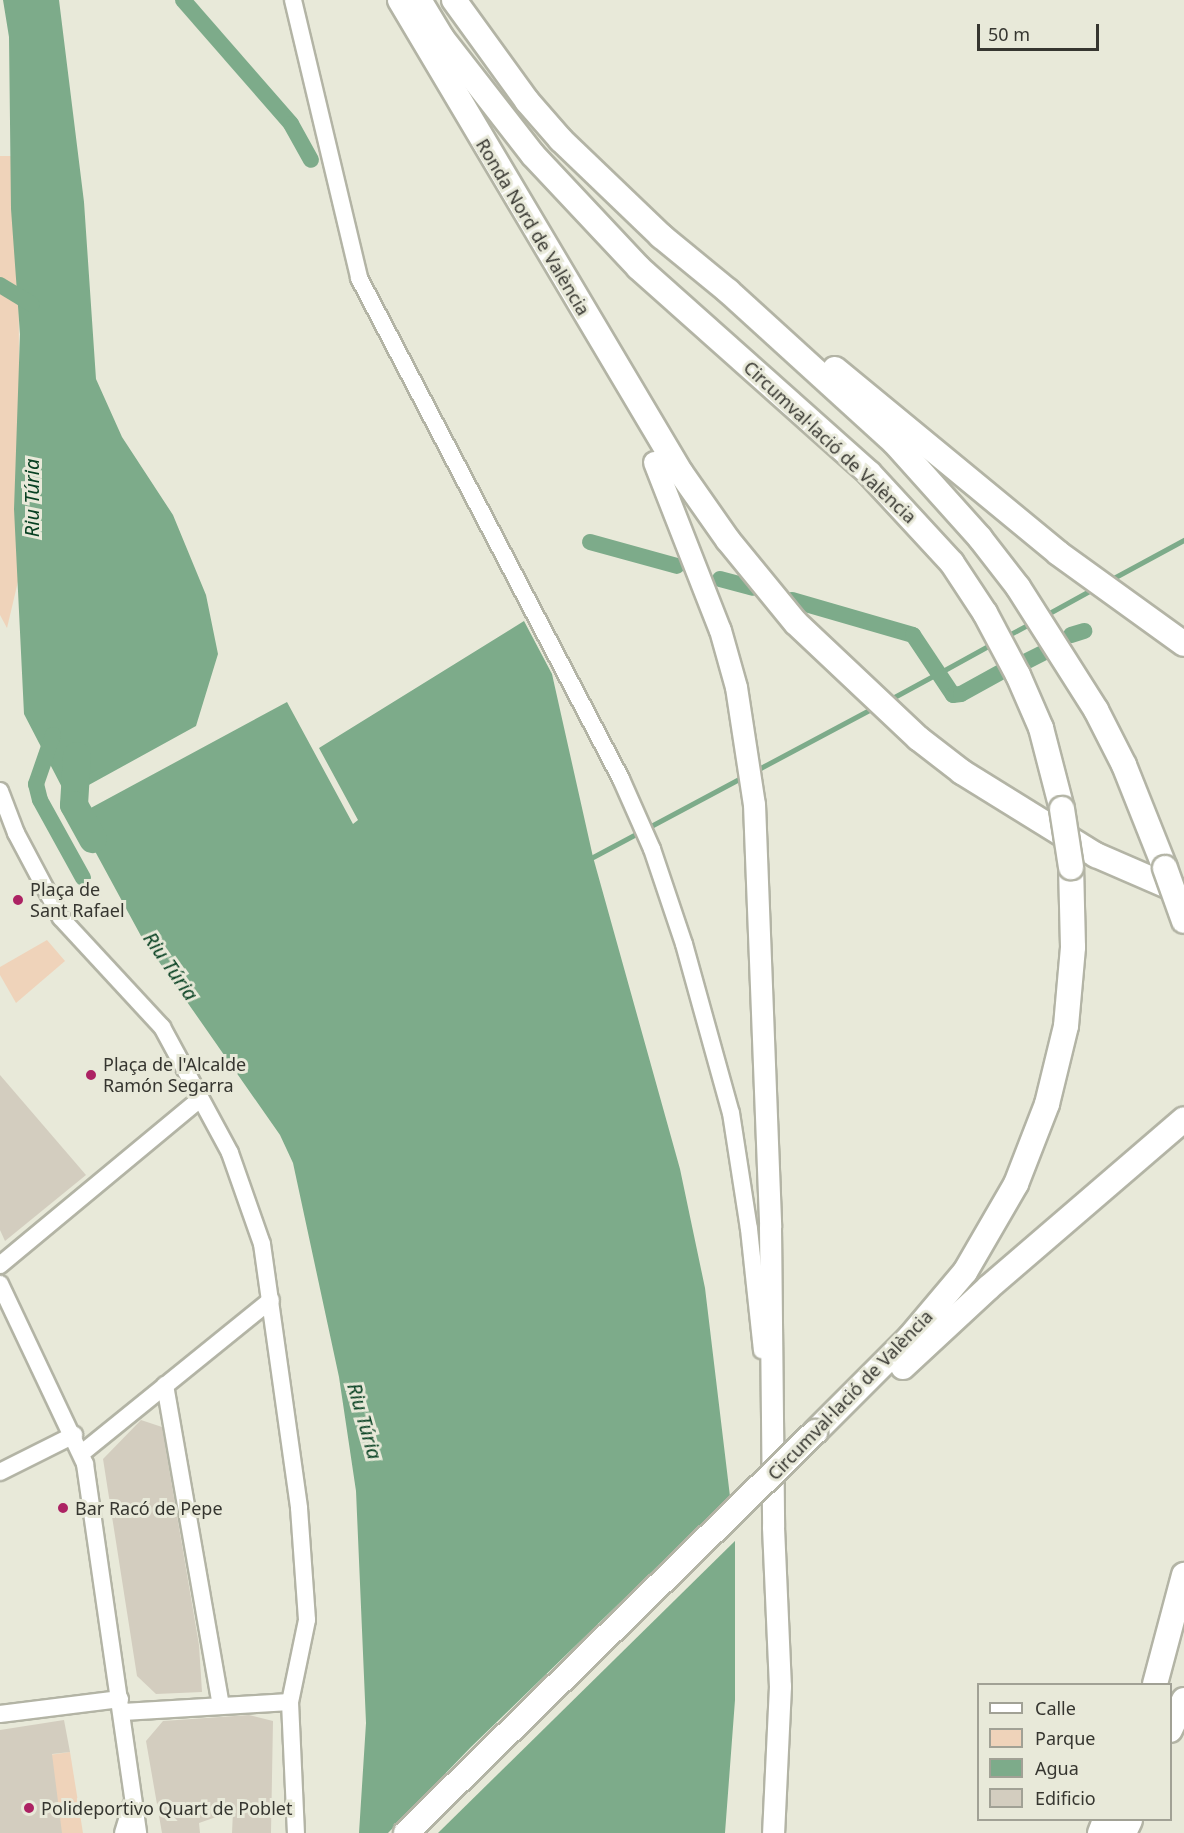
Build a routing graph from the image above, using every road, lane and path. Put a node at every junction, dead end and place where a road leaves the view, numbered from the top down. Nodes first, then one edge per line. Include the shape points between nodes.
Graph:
1 (293, 0) edge
2 (400, 0) edge
3 (419, 0) edge
4 (454, 0) edge
5 (728, 291) junction
6 (616, 366) junction
7 (654, 462) joint
8 (1184, 645) edge
9 (0, 791) edge
10 (1184, 893) edge
11 (1184, 921) edge
12 (199, 1101) junction
13 (1184, 1119) edge
14 (0, 1265) edge
15 (0, 1284) edge
16 (271, 1300) junction
17 (165, 1385) junction
18 (74, 1435) junction
19 (815, 1442) junction
20 (82, 1453) junction
21 (0, 1472) edge
22 (773, 1527) junction
23 (1184, 1575) edge
24 (1155, 1683) edge
25 (1184, 1700) edge
26 (290, 1702) junction
27 (121, 1705) junction
28 (221, 1705) junction
29 (0, 1712) edge
30 (1172, 1726) edge
31 (133, 1801) junction
32 (123, 1833) edge
33 (138, 1833) edge
34 (147, 1833) edge
35 (296, 1833) edge
36 (406, 1833) edge
37 (423, 1833) edge
38 (773, 1833) edge

1 - 22 street via 359,278 640,820 684,944 731,1113 760,1322
2 - 6 highway, Ronda Nord de València
3 - 19 highway, Circumval·lació de València, bridge via 442,38 533,155 639,268 905,509 952,563 985,613 1041,728 1062,809 1071,867 1073,946 1066,1026 1047,1104 1016,1184 965,1272
4 - 5 highway via 527,101 561,140 661,236
5 - 8 highway via 784,326 1058,553
5 - 11 highway, bridge via 902,450 974,529 1018,588 1064,657 1124,765
6 - 7 highway
6 - 10 highway via 681,473 728,540 796,623 844,671 918,738 1025,814 1096,855
7 - 22 main road via 720,630 747,748 754,804 770,1227
9 - 12 street via 16,833 61,918 162,1027
12 - 14 street
12 - 16 street via 230,1153 262,1245
13 - 19 highway
15 - 18 street
16 - 17 street
16 - 26 street via 299,1508 307,1620
17 - 20 street
17 - 28 street
18 - 20 street
18 - 21 street
19 - 36 highway, Circumval·lació de València, bridge
19 - 37 highway
20 - 27 street
22 - 38 main road via 780,1686
23 - 24 highway
25 - 30 highway
26 - 28 street
26 - 35 street
27 - 28 street
27 - 29 street
27 - 31 street
31 - 32 street
31 - 33 street
31 - 34 street

